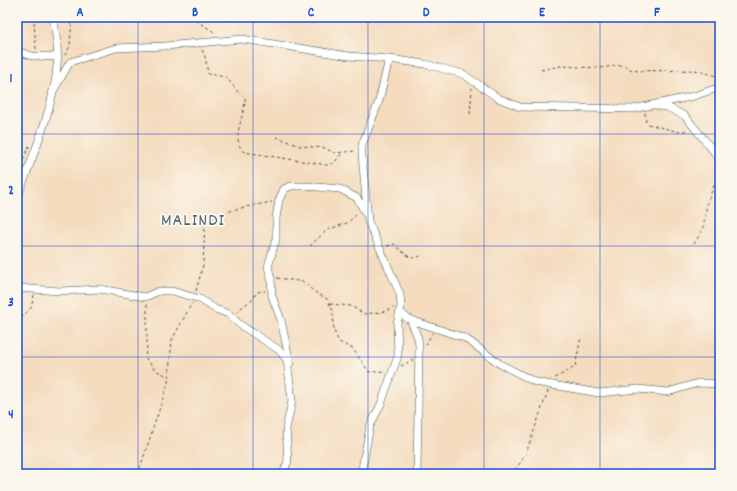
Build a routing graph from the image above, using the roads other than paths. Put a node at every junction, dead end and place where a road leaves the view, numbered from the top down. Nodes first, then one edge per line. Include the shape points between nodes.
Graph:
1 (53, 17) edge
2 (17, 51) edge
3 (61, 57) junction
4 (389, 59) junction
5 (720, 87) edge
6 (52, 93) junction
7 (654, 105) junction
8 (719, 158) edge
9 (17, 199) edge
10 (367, 216) junction
11 (17, 288) edge
12 (400, 309) junction
13 (410, 320) junction
14 (288, 373) junction
15 (720, 384) edge
16 (283, 474) edge
17 (362, 474) edge
18 (417, 474) edge

1 - 3 street
2 - 3 street via 36,57
3 - 6 street
4 - 6 street via 349,56 266,41 227,39 116,48 73,61 65,68 60,82
4 - 7 street via 463,74 498,98 520,107 633,109
4 - 10 street via 379,101 362,148
5 - 7 street
6 - 9 street
7 - 8 street via 685,116
10 - 12 street via 399,288
10 - 14 street via 355,196 332,187 289,186 284,190 279,200 276,239 268,265 272,296 290,356
11 - 14 street via 60,291 100,289 147,297 161,290 195,297 229,314 239,324 283,352
12 - 13 street via 402,316
12 - 17 street via 395,368 382,404 370,426
13 - 15 street via 469,340 500,364 531,381 604,393 638,389 668,392 698,383
13 - 18 street via 418,338 419,356
14 - 16 street via 292,401 286,429 288,461

